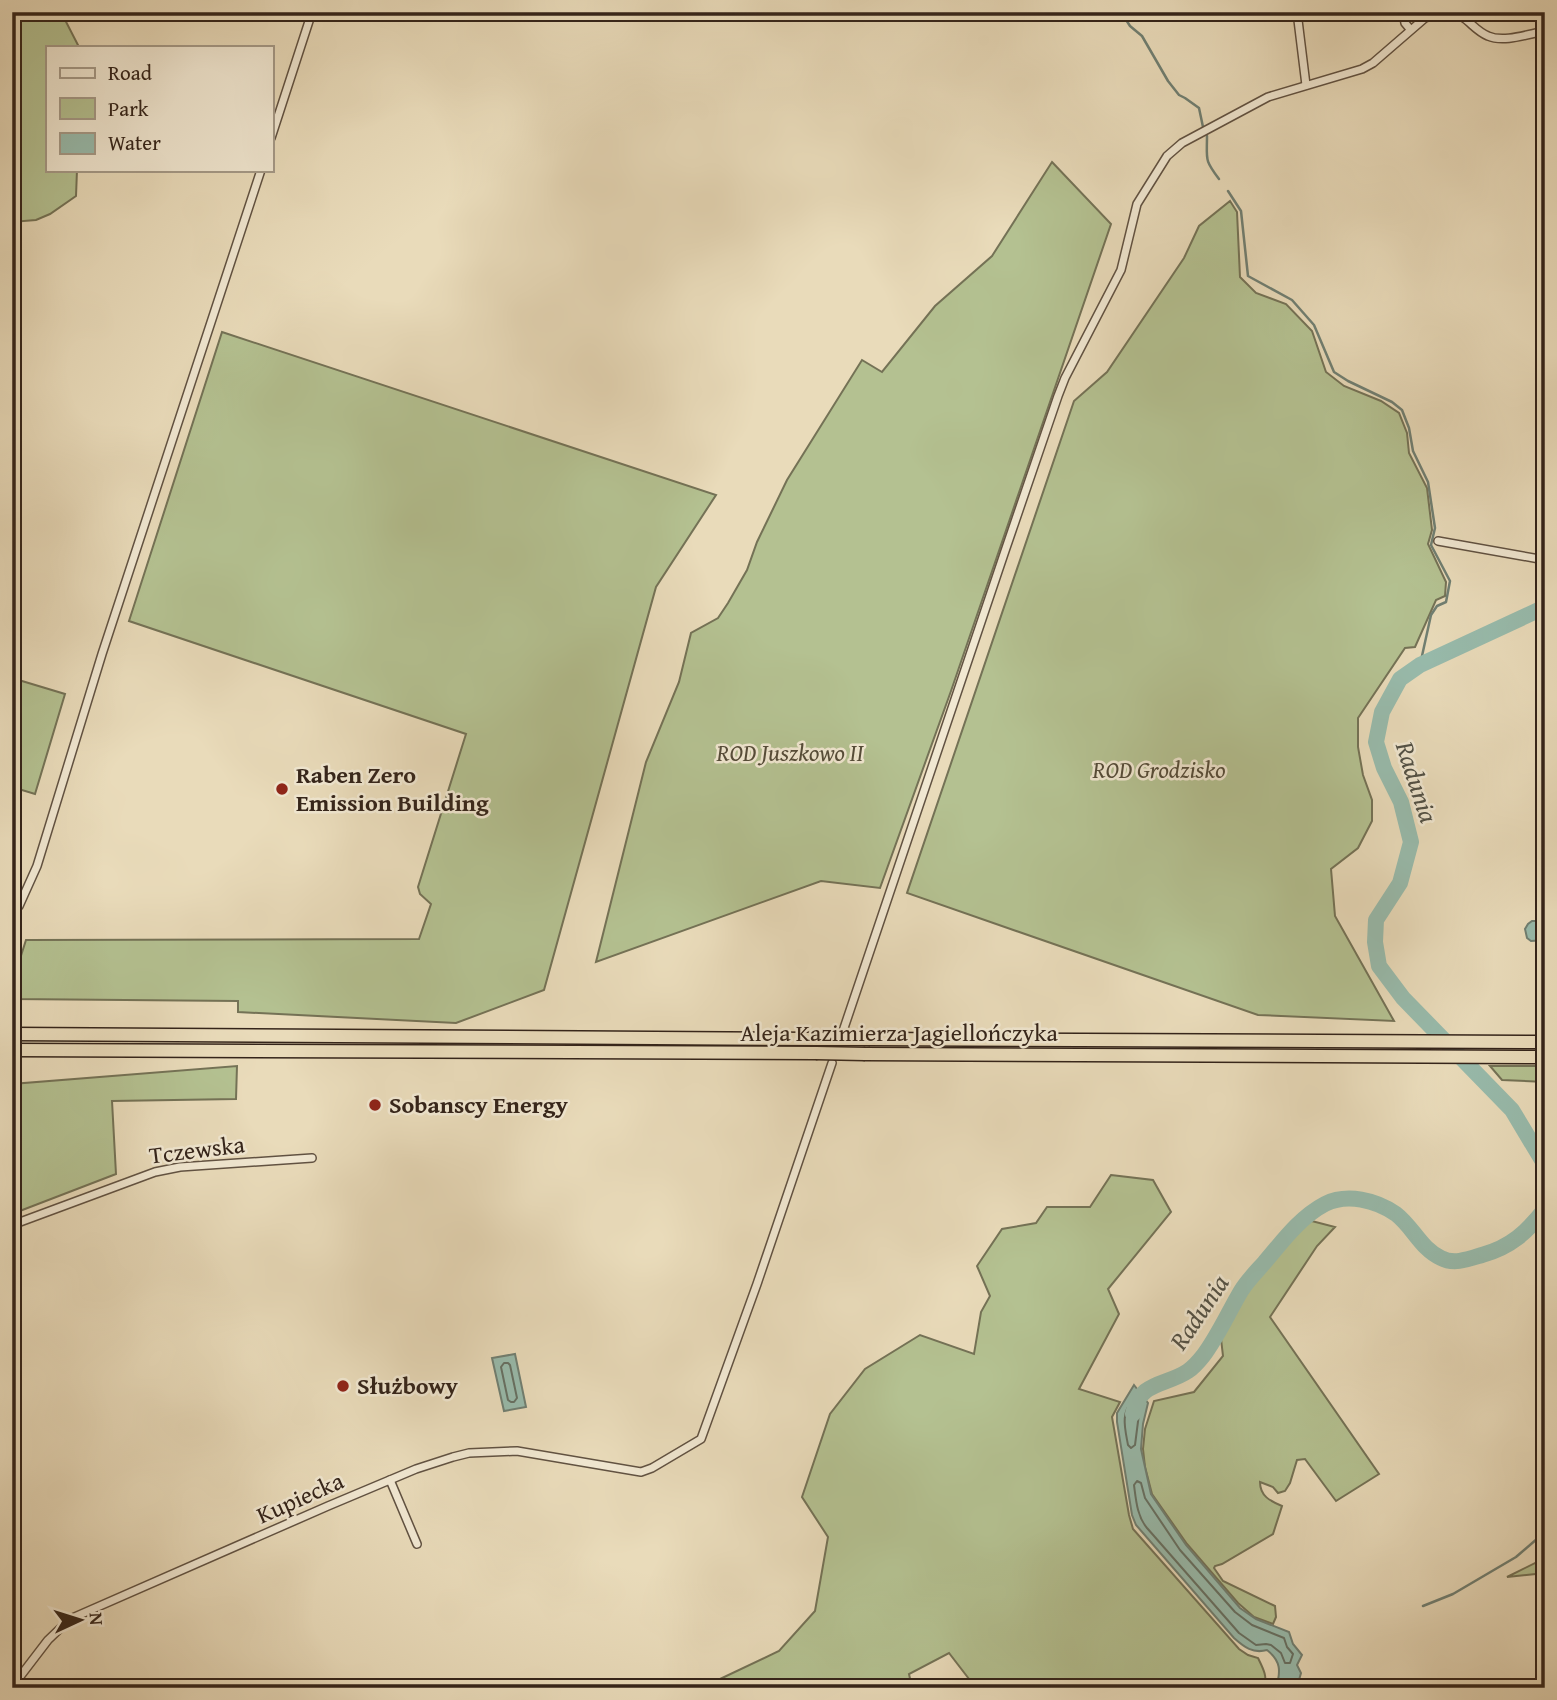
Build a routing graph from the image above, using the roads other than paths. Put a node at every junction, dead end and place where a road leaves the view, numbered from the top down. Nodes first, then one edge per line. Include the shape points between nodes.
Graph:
1 (312, 12) edge
2 (1297, 12) edge
3 (1403, 12) edge
4 (1447, 12) edge
5 (1460, 13) edge
6 (1410, 29) junction
7 (1545, 31) edge
8 (1306, 85) junction
9 (273, 132) edge
10 (260, 172) edge
11 (1438, 541) dead end
12 (1545, 560) edge
13 (12, 912) edge
14 (842, 1031) dead end
15 (12, 1034) edge
16 (1545, 1042) edge
17 (12, 1050) edge
18 (1545, 1057) edge
19 (832, 1063) dead end
20 (312, 1158) dead end
21 (12, 1225) edge
22 (390, 1480) junction
23 (417, 1544) dead end
24 (12, 1687) edge

1 - 9 street
2 - 8 street
3 - 6 street
4 - 5 street
4 - 6 street
5 - 7 street via 1496,38
6 - 8 street via 1362,69
8 - 14 street via 1268,97 1182,143 1167,156 1137,204 1121,270 1058,396
10 - 13 street via 37,866
11 - 12 street
15 - 16 highway, Aleja Kazimierza Jagiellończyka, bridge
17 - 18 highway, Aleja Kazimierza Jagiellończyka, bridge
19 - 22 street, Kupiecka via 701,1439 641,1472 498,1451 453,1457
20 - 21 street, Tczewska via 155,1172
22 - 23 street
22 - 24 street, Kupiecka via 70,1619

